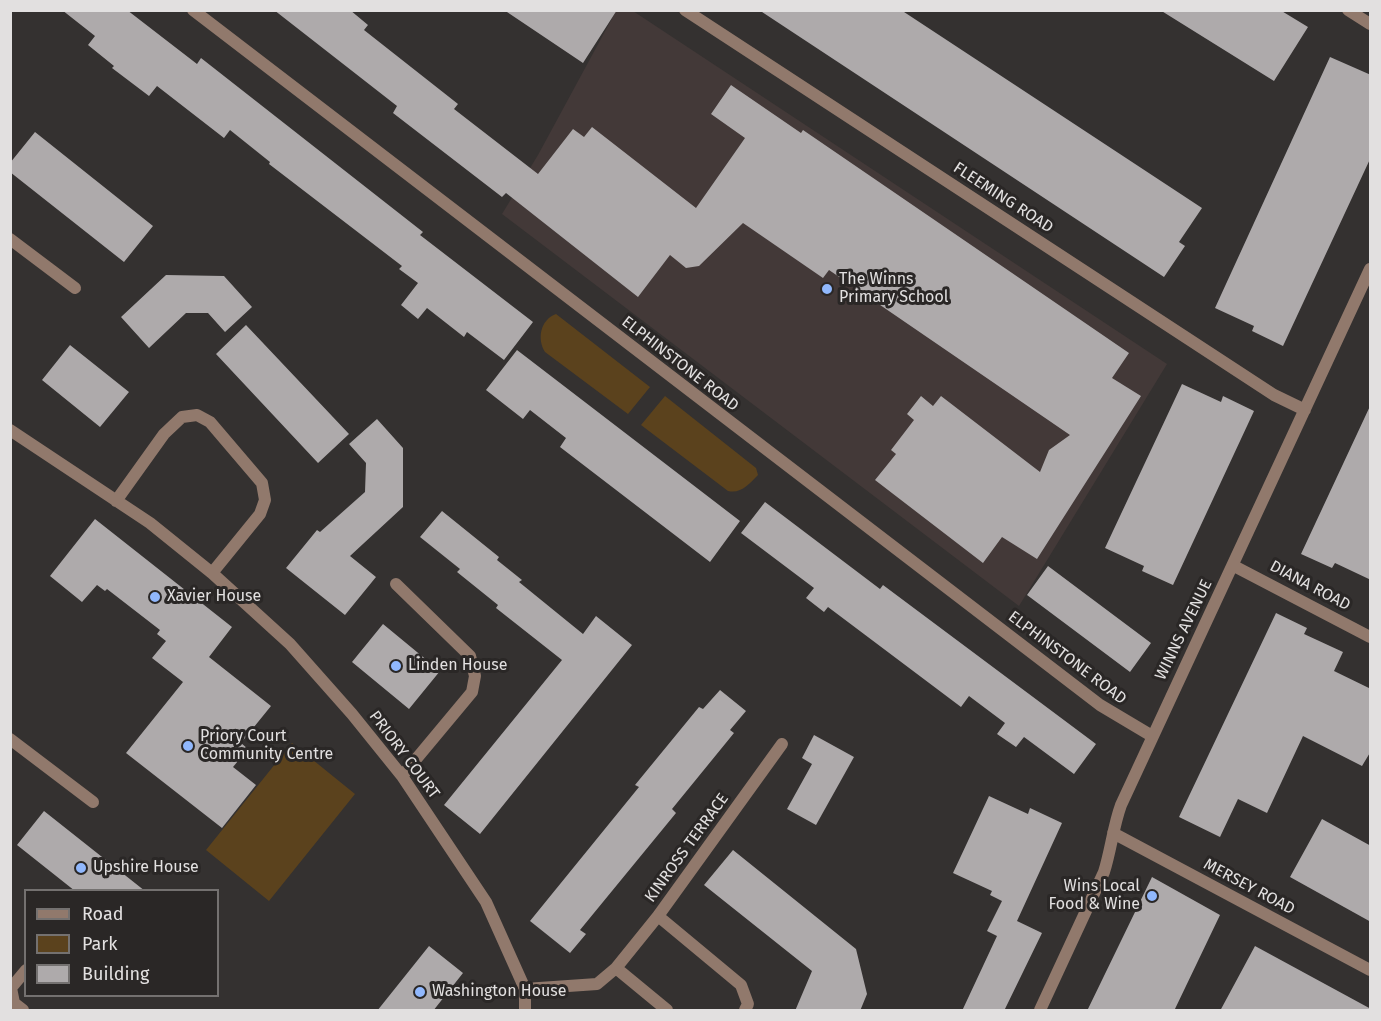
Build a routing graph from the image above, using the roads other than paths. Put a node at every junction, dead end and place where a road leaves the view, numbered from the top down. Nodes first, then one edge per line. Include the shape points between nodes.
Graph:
1 (193, 10) edge
2 (685, 10) edge
3 (1348, 10) edge
4 (1371, 24) edge
5 (10, 238) edge
6 (1371, 269) edge
7 (75, 288) dead end
8 (1305, 410) junction
9 (10, 430) edge
10 (116, 501) junction
11 (1233, 566) junction
12 (212, 573) junction
13 (396, 584) dead end
14 (1371, 637) edge
15 (1152, 736) junction
16 (10, 739) edge
17 (782, 744) dead end
18 (402, 776) junction
19 (93, 802) dead end
20 (1113, 833) junction
21 (658, 916) junction
22 (616, 968) junction
23 (1371, 970) edge
24 (24, 972) edge
25 (525, 989) junction
26 (23, 1011) edge
27 (525, 1011) edge
28 (667, 1011) edge
29 (745, 1011) edge
30 (1040, 1011) edge

1 - 15 street, ELPHINSTONE ROAD via 1100,705
2 - 8 street, FLEEMING ROAD via 1274,396
3 - 4 street
5 - 7 street
6 - 8 street, WINNS AVENUE
8 - 11 street, WINNS AVENUE
9 - 10 street, PRIORY COURT
10 - 12 street, PRIORY COURT
10 - 12 street via 164,434 182,417 197,415 210,422 262,483 266,501
11 - 14 street, DIANA ROAD
11 - 15 street, WINNS AVENUE
12 - 18 street, PRIORY COURT via 290,644
13 - 18 street via 470,656 475,676 472,692
15 - 20 street, WINNS AVENUE via 1121,805
16 - 19 street
17 - 21 street, KINROSS TERRACE
18 - 25 street, PRIORY COURT via 486,902
20 - 23 street, MERSEY ROAD
20 - 30 street, WINNS AVENUE via 1104,872
21 - 22 street, KINROSS TERRACE
21 - 29 street via 741,985 748,1004
22 - 25 street via 597,984
22 - 28 street
24 - 26 street via 11,988 14,1003
25 - 27 street, PRIORY COURT

